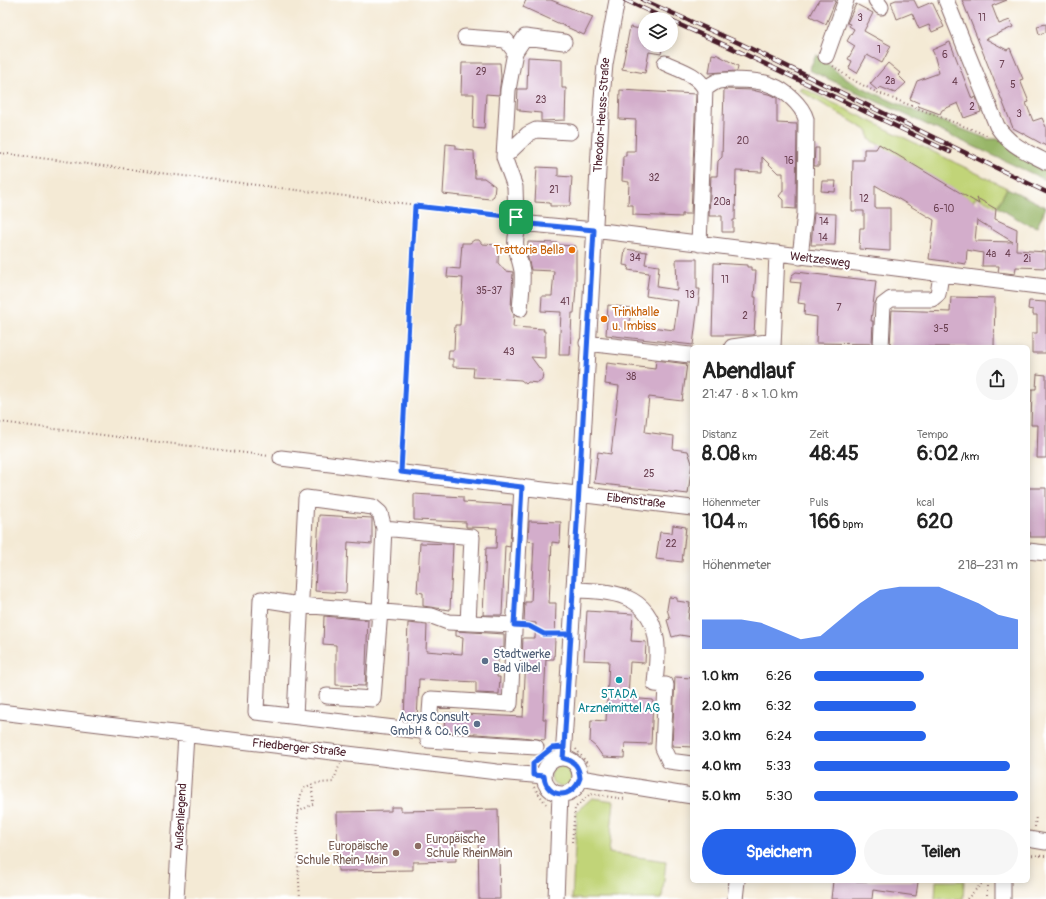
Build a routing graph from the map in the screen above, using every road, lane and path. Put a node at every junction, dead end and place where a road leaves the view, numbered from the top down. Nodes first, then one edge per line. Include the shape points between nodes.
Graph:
1 (617, 0) edge
2 (846, 0) edge
3 (946, 0) edge
4 (465, 37) dead end
5 (564, 42) dead end
6 (515, 52) junction
7 (826, 56) joint
8 (665, 63) dead end
9 (705, 89) junction
10 (1000, 131) junction
11 (570, 132) dead end
12 (0, 153) edge
13 (504, 157) junction
14 (1046, 162) edge
15 (415, 206) junction
16 (518, 220) junction
17 (594, 230) junction
18 (699, 244) junction
19 (777, 254) junction
20 (800, 257) junction
21 (941, 275) junction
22 (1046, 287) edge
23 (520, 309) dead end
24 (587, 343) junction
25 (773, 344) edge
26 (759, 345) edge
27 (881, 345) edge
28 (690, 355) dead end
29 (0, 422) edge
30 (281, 458) joint
31 (401, 472) junction
32 (522, 487) junction
33 (580, 494) junction
34 (690, 508) edge
35 (384, 528) junction
36 (1030, 551) edge
37 (1046, 553) edge
38 (574, 590) junction
39 (300, 605) junction
40 (380, 612) junction
41 (468, 623) junction
42 (514, 625) junction
43 (571, 634) junction
44 (327, 696) dead end
45 (0, 712) edge
46 (295, 716) junction
47 (429, 732) junction
48 (186, 735) junction
49 (536, 747) dead end
50 (344, 752) junction
51 (564, 753) junction
52 (690, 764) edge
53 (593, 769) dead end
54 (539, 775) junction
55 (580, 778) junction
56 (312, 784) junction
57 (560, 794) junction
58 (690, 796) edge
59 (629, 800) dead end
60 (547, 806) dead end
61 (575, 808) dead end
62 (298, 812) junction
63 (1036, 815) dead end
64 (1031, 833) edge
65 (1046, 842) edge
66 (1030, 854) edge
67 (1046, 856) edge
68 (737, 883) edge
69 (982, 883) edge
70 (987, 883) edge
71 (1003, 883) edge
72 (176, 899) edge
73 (300, 899) edge
74 (556, 899) edge
75 (735, 899) edge
76 (967, 899) edge
77 (987, 899) edge
78 (1003, 899) edge

1 - 17 street, Theodor-Heuss-Straße via 605,64
2 - 7 street
3 - 10 street
4 - 6 street via 506,40
5 - 6 street via 525,37
6 - 13 street via 508,90
7 - 10 path via 828,62 843,74 876,92 986,136
8 - 9 street via 695,76
9 - 18 street
9 - 20 street via 720,81 761,82 772,85 793,100 804,112 805,213
10 - 14 street via 1014,146
11 - 13 street via 536,130 528,134
12 - 15 path
13 - 16 street via 515,187
15 - 16 path
15 - 31 path
16 - 17 street
16 - 23 street via 514,246 522,272
17 - 18 street, Weitzesweg
17 - 24 street, Theodor-Heuss-Straße
18 - 19 street, Weitzesweg
19 - 20 street, Weitzesweg
19 - 25 street
20 - 21 street, Weitzesweg
21 - 22 street, Weitzesweg
21 - 27 street via 938,294 932,298 891,299 883,304
24 - 28 street
24 - 33 street, Theodor-Heuss-Straße
25 - 26 street
29 - 30 path
30 - 31 street
31 - 32 street
32 - 33 street
32 - 42 street
33 - 34 street, Eibenstraße
33 - 38 street, Theodor-Heuss-Straße
35 - 39 street via 380,513 373,507 306,498
35 - 40 street
35 - 41 street via 472,537
36 - 37 street
38 - 43 street, Theodor-Heuss-Straße
38 - 52 street via 616,593 642,608 652,624 656,639 655,684 666,685 663,748 665,755 670,761
39 - 40 street
39 - 46 street
39 - 46 street via 262,599 256,712
40 - 41 street via 432,616 448,622
40 - 44 street via 373,700
41 - 42 street
42 - 43 path via 529,626 544,634
42 - 47 street via 510,704 431,699
43 - 51 street, Theodor-Heuss-Straße
45 - 48 street, Friedberger Straße
46 - 47 street
47 - 49 street via 428,740
48 - 50 street, Friedberger Straße
48 - 72 street, Außenliegend
50 - 54 street, Friedberger Straße
50 - 56 path via 333,782
51 - 53 path via 578,749
51 - 54 street via 550,762
51 - 55 street via 576,766
54 - 57 street via 548,788
54 - 60 path via 534,789
55 - 57 street via 574,790
55 - 58 street
56 - 62 path via 304,788 301,794
56 - 62 path via 313,804
57 - 74 street
59 - 61 path via 590,794
62 - 73 path
63 - 64 path
64 - 65 street
66 - 67 path
68 - 75 street
69 - 76 path
70 - 77 path
71 - 78 street

